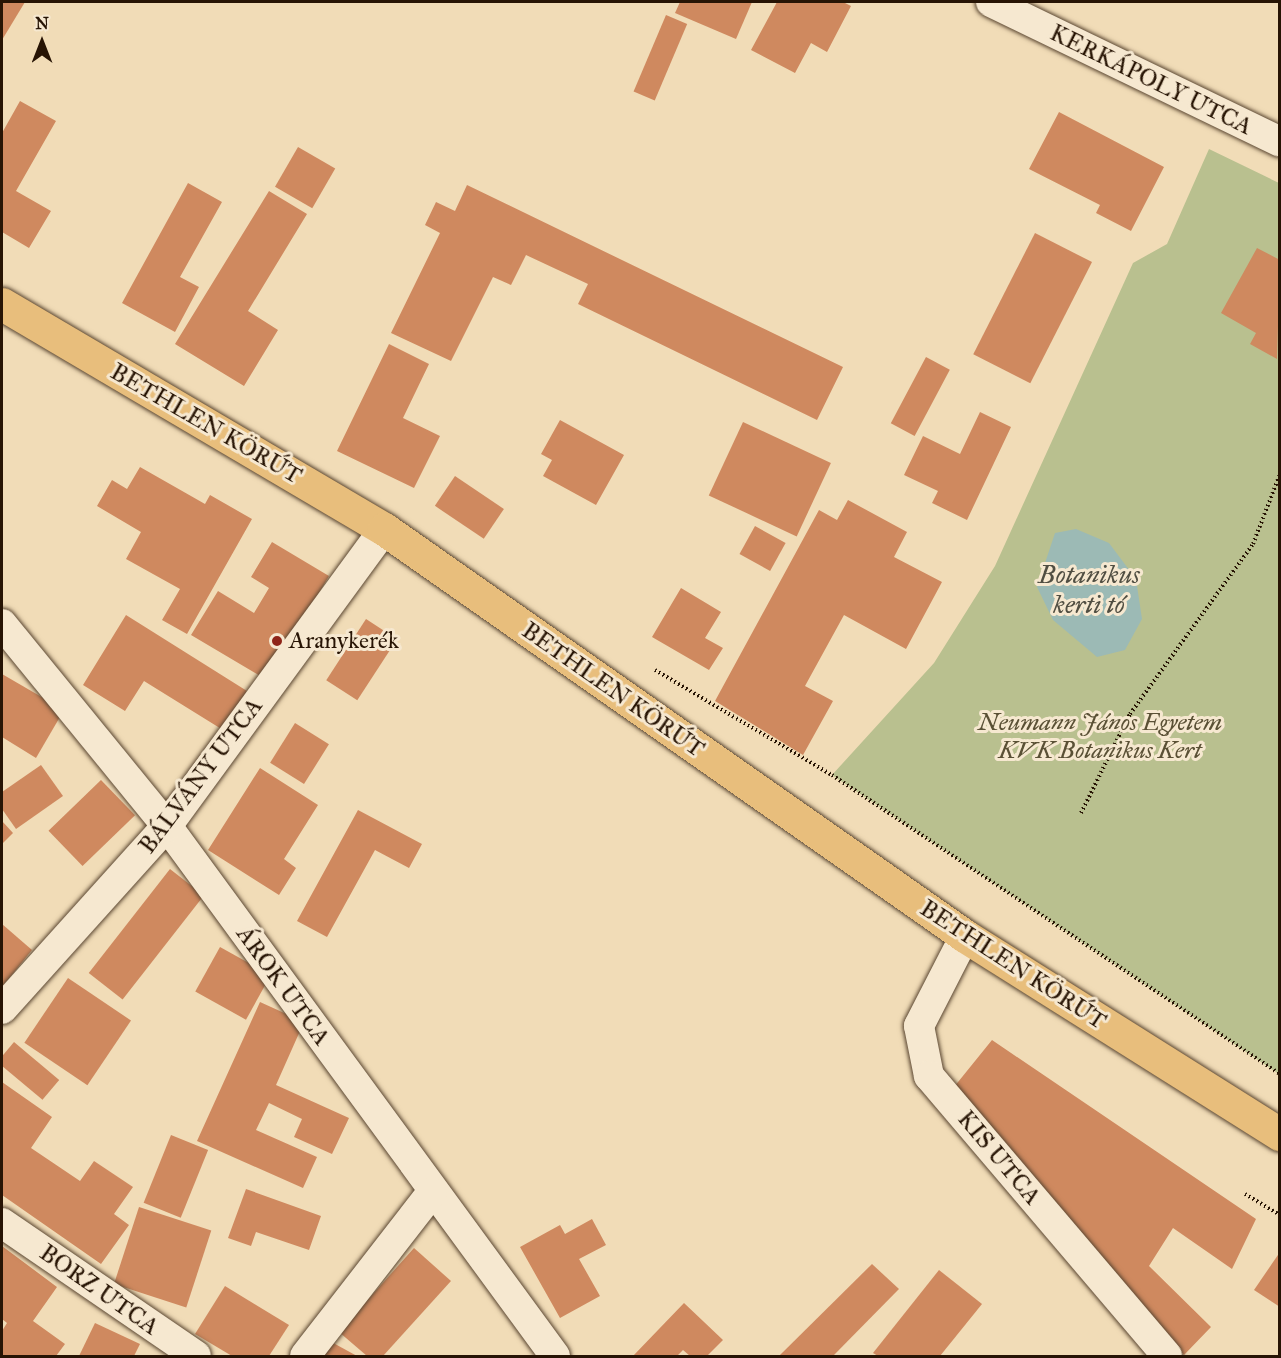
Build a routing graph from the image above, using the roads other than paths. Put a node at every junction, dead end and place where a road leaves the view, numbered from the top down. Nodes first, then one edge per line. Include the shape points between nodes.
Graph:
1 (991, 2) edge
2 (1280, 142) edge
3 (2, 304) edge
4 (384, 530) junction
5 (2, 624) edge
6 (168, 826) junction
7 (965, 936) junction
8 (2, 1009) edge
9 (1213, 1092) junction
10 (1280, 1119) edge
11 (1280, 1134) edge
12 (432, 1192) junction
13 (2, 1223) edge
14 (196, 1356) edge
15 (305, 1356) edge
16 (555, 1356) edge
17 (1167, 1356) edge

1 - 2 street, KERKÁPOLY UTCA
3 - 4 main road, BETHLEN KÖRÚT
4 - 6 street, BÁLVÁNY UTCA
4 - 7 main road, BETHLEN KÖRÚT
5 - 6 street, ÁROK UTCA
6 - 8 street, BÁLVÁNY UTCA
6 - 12 street, ÁROK UTCA
7 - 9 main road, BETHLEN KÖRÚT
7 - 17 street, KIS UTCA via 918,1026 929,1076
9 - 10 main road
9 - 11 main road
12 - 15 street
12 - 16 street, ÁROK UTCA
13 - 14 street, BORZ UTCA

